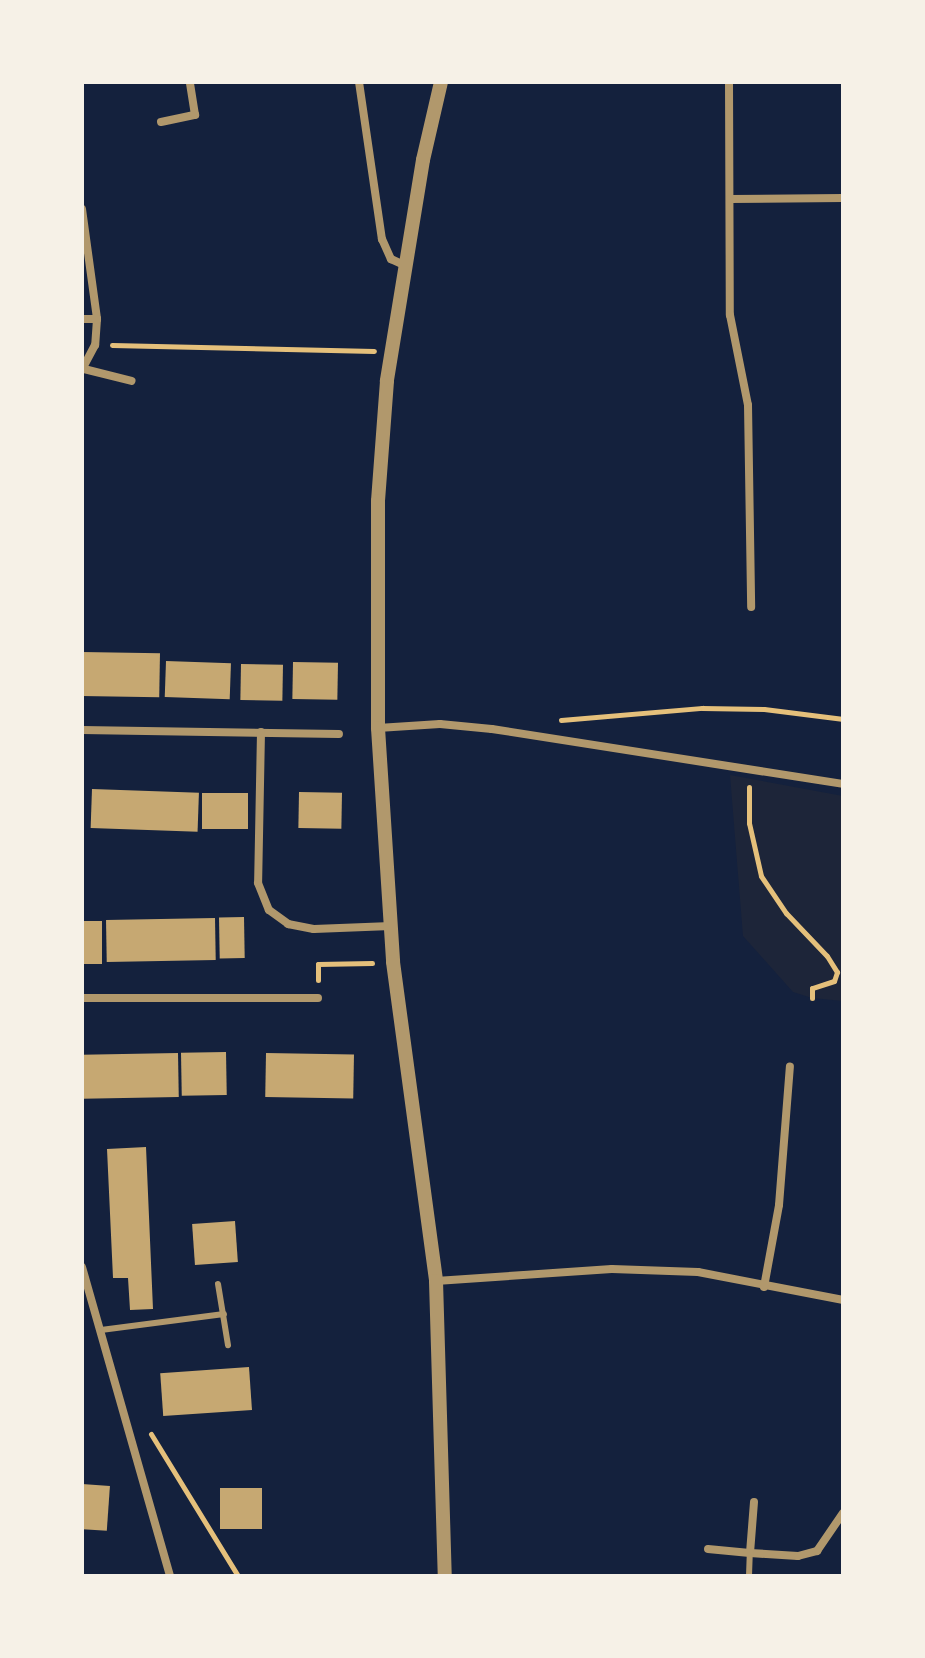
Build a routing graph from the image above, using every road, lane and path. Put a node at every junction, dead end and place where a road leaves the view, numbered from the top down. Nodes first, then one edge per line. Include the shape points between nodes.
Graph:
1 (190, 82) edge
2 (359, 82) edge
3 (441, 82) edge
4 (729, 82) edge
5 (161, 122) dead end
6 (843, 198) edge
7 (730, 199) junction
8 (82, 209) edge
9 (404, 265) junction
10 (82, 319) edge
11 (97, 319) junction
12 (95, 345) junction
13 (391, 352) junction
14 (83, 369) edge
15 (132, 381) dead end
16 (751, 607) dead end
17 (843, 719) edge
18 (553, 721) dead end
19 (378, 728) junction
20 (82, 730) edge
21 (261, 732) junction
22 (339, 734) dead end
23 (749, 782) dead end
24 (843, 784) edge
25 (391, 926) junction
26 (393, 962) junction
27 (82, 998) edge
28 (318, 998) joint
29 (812, 998) dead end
30 (790, 1066) dead end
31 (82, 1267) edge
32 (436, 1281) junction
33 (218, 1284) dead end
34 (764, 1287) junction
35 (843, 1300) edge
36 (224, 1314) junction
37 (101, 1330) junction
38 (228, 1345) dead end
39 (147, 1429) dead end
40 (754, 1502) dead end
41 (843, 1513) edge
42 (708, 1549) dead end
43 (750, 1553) junction
44 (170, 1576) edge
45 (238, 1576) edge
46 (445, 1576) edge
47 (749, 1576) edge

1 - 5 street via 195,115
2 - 9 street via 382,239 391,259
3 - 9 street
4 - 7 street
6 - 7 street
7 - 16 street via 730,315 748,405
8 - 11 street
9 - 13 street
10 - 11 street
11 - 12 street
12 - 13 path
12 - 14 street
13 - 19 street via 378,501
14 - 15 street
17 - 18 path via 702,708
19 - 24 street via 440,724 492,729
19 - 25 street
20 - 21 street
21 - 22 street
21 - 25 street via 258,883 269,910 288,924 314,929
23 - 29 path via 749,823 761,876 837,972 834,981 812,988
25 - 26 street
26 - 28 path via 318,964
26 - 32 street
27 - 28 street
30 - 34 street via 779,1205
31 - 37 street
32 - 34 street via 612,1269 698,1272
32 - 46 street
33 - 36 lane
34 - 35 street
36 - 37 lane
36 - 38 lane
37 - 44 street
39 - 45 path
40 - 43 street
41 - 43 street via 817,1551 798,1556
42 - 43 street
43 - 47 lane

